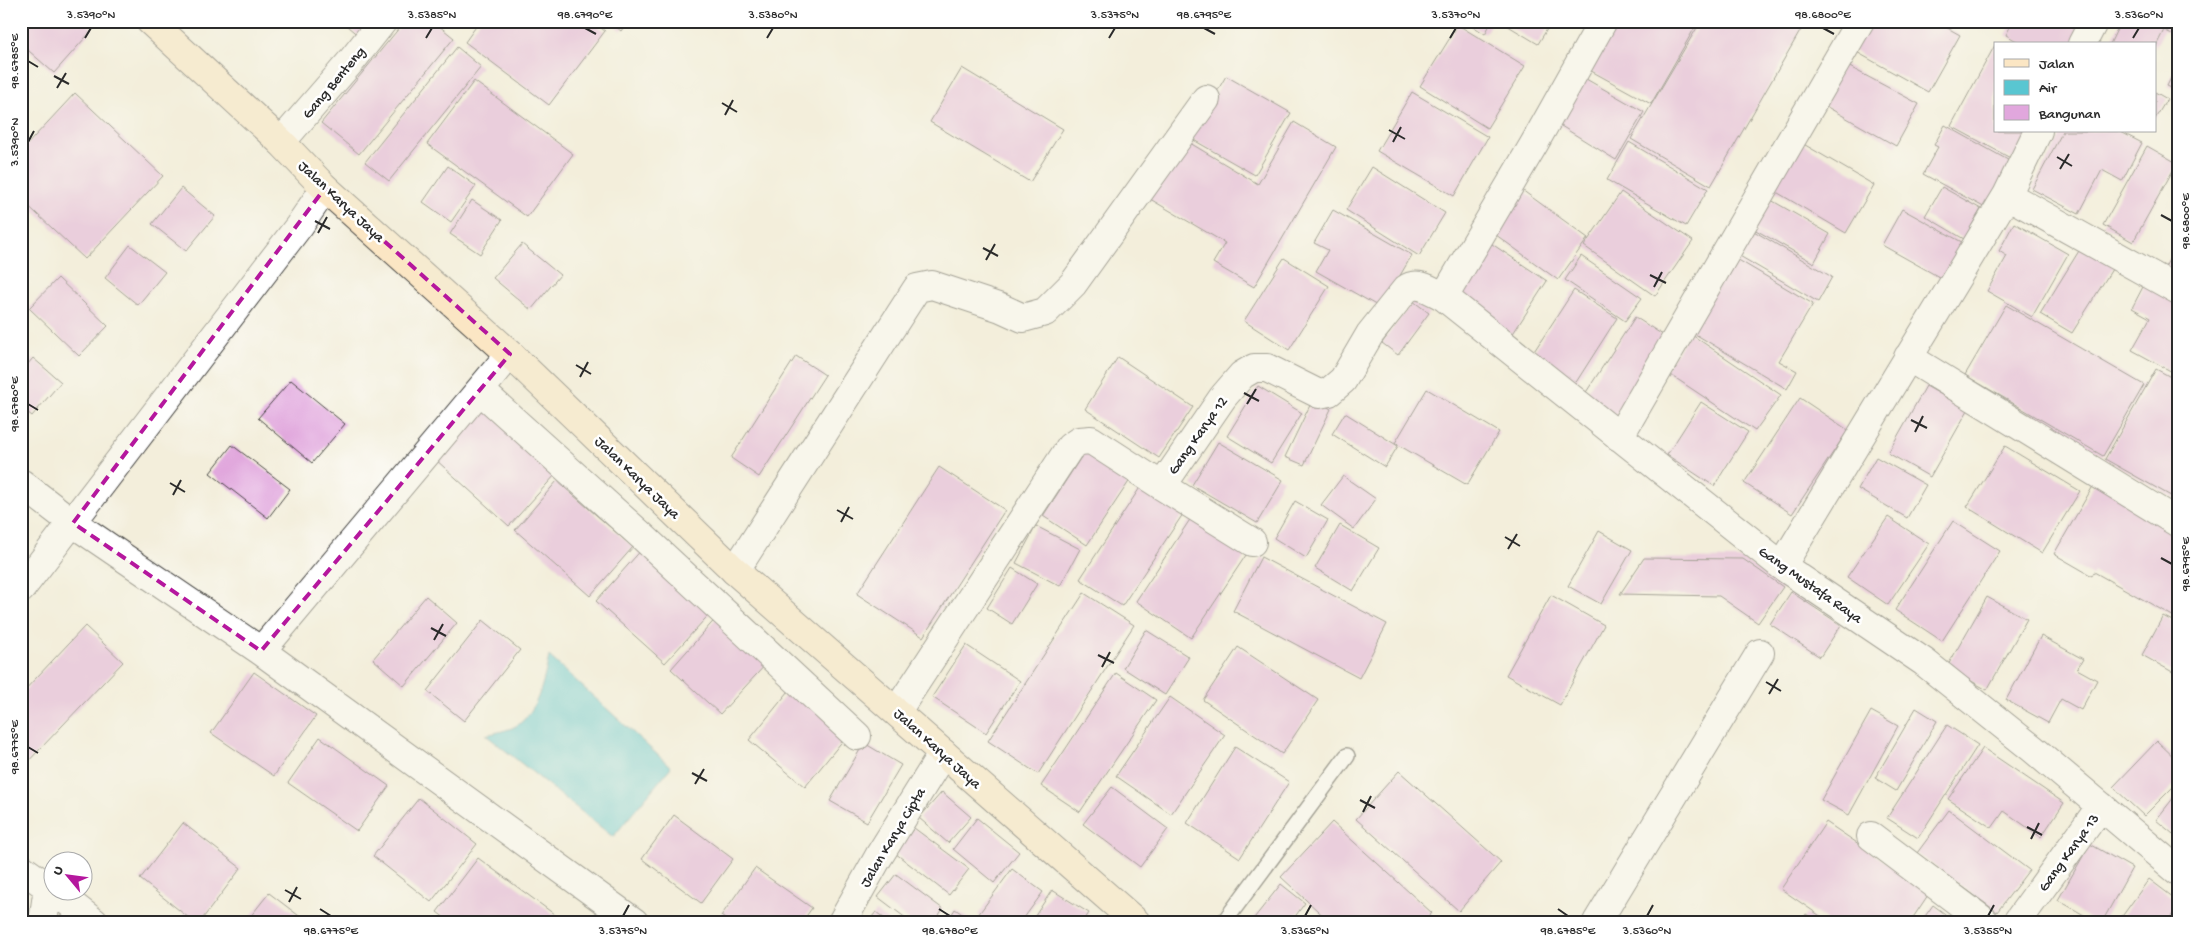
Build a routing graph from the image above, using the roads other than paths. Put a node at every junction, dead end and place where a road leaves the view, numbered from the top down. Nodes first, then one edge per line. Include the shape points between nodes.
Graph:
1 (150, 21) edge
2 (383, 21) edge
3 (1603, 21) edge
4 (1860, 21) edge
5 (2094, 21) edge
6 (2083, 42) edge
7 (1206, 99) dead end
8 (2038, 132) edge
9 (281, 142) junction
10 (325, 188) junction
11 (2007, 195) junction
12 (1411, 285) joint
13 (2178, 290) edge
14 (1444, 297) junction
15 (510, 354) junction
16 (1908, 357) junction
17 (481, 391) junction
18 (1619, 437) junction
19 (21, 483) edge
20 (1162, 486) junction
21 (73, 523) junction
22 (2178, 523) edge
23 (1252, 542) dead end
24 (1782, 566) junction
25 (735, 571) junction
26 (21, 589) edge
27 (262, 651) junction
28 (1760, 653) dead end
29 (897, 711) junction
30 (857, 736) dead end
31 (943, 753) junction
32 (1346, 756) dead end
33 (2101, 806) junction
34 (1871, 836) dead end
35 (21, 868) edge
36 (2178, 871) edge
37 (42, 883) edge
38 (48, 900) edge
39 (65, 900) edge
40 (43, 922) edge
41 (94, 922) edge
42 (634, 922) edge
43 (842, 922) edge
44 (1136, 922) edge
45 (1224, 922) edge
46 (1597, 922) edge
47 (1985, 922) edge
48 (2017, 922) edge

1 - 9 main road, Jalan Karya Jaya
2 - 9 street, Gang Benteng
3 - 14 street
4 - 18 street
5 - 6 street
7 - 25 street via 1073,284 1045,312 1023,318 932,285 916,288
8 - 11 street
9 - 10 main road, Jalan Karya Jaya
10 - 15 main road, Jalan Karya Jaya
10 - 21 street
11 - 13 street
11 - 16 street
12 - 14 street, Gang Mustafa Raya via 1418,284
12 - 20 street, Gang Karya 12 via 1370,334 1343,380 1329,392 1319,394 1267,368 1254,368 1242,375 1222,397
14 - 18 street, Gang Mustafa Raya
15 - 17 street
15 - 25 main road, Jalan Karya Jaya
16 - 22 street
16 - 24 street
17 - 27 street
17 - 30 street
18 - 24 street, Gang Mustafa Raya
19 - 21 street
20 - 23 street
20 - 29 street, Gang Karya 12 via 1091,440 1079,441 1070,447
21 - 26 street
21 - 27 street
24 - 33 street, Gang Mustafa Raya via 1924,662
25 - 29 main road, Jalan Karya Jaya
27 - 42 street
28 - 46 street
29 - 31 main road, Jalan Karya Jaya
31 - 43 street, Jalan Karya Cipta
31 - 44 main road, Jalan Karya Jaya
32 - 45 lane
33 - 36 street, Gang Mustafa Raya
33 - 48 street, Gang Karya 13
34 - 47 street
35 - 37 street
38 - 40 street
39 - 41 street

